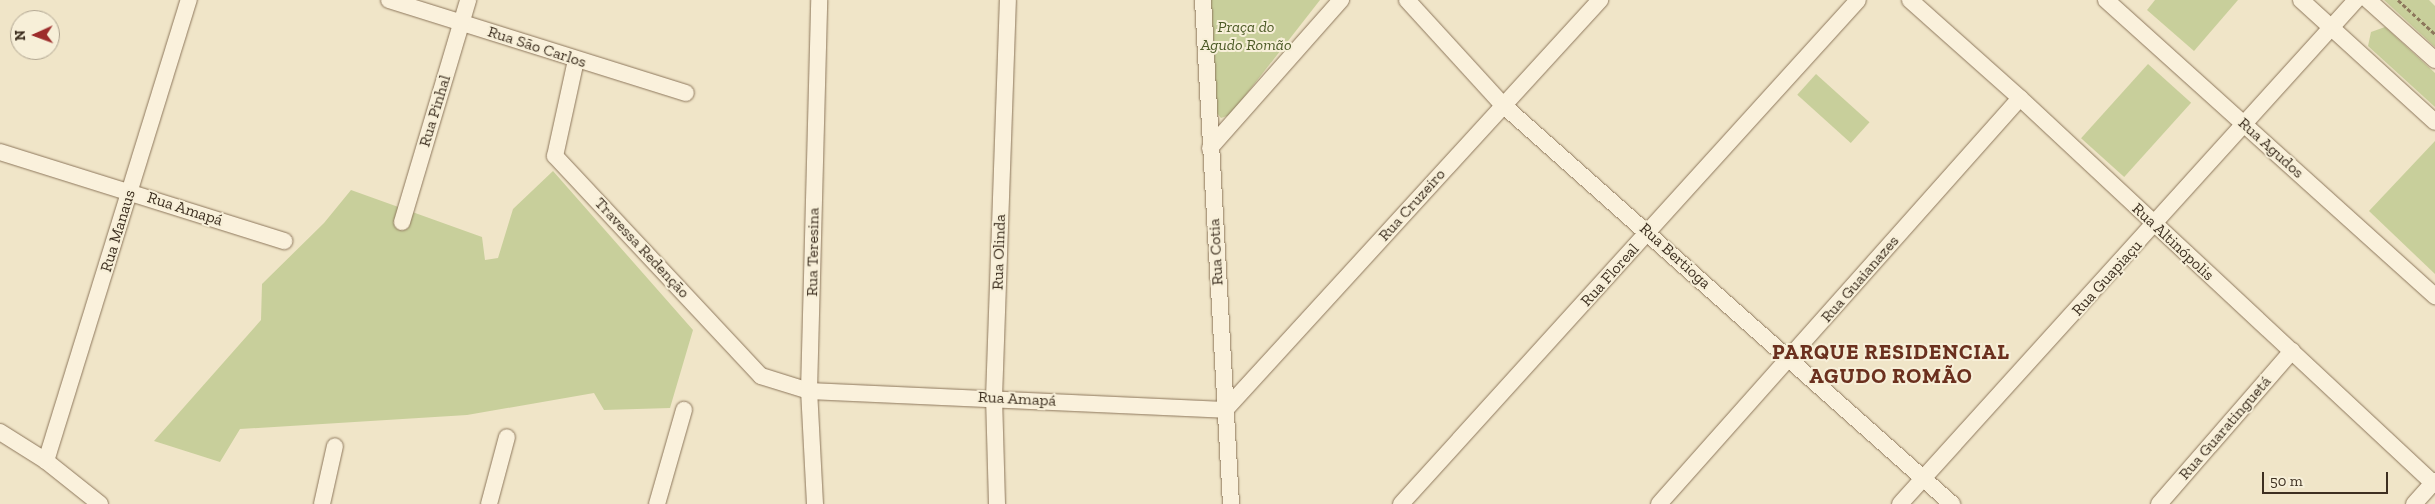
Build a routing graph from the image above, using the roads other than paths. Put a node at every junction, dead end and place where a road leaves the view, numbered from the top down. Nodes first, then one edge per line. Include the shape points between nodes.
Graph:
1 (189, 0) edge
2 (389, 0) edge
3 (468, 0) edge
4 (819, 0) edge
5 (1008, 0) edge
6 (1203, 0) edge
7 (1407, 0) edge
8 (1600, 0) edge
9 (1858, 0) edge
10 (1910, 0) edge
11 (2106, 0) edge
12 (2301, 0) edge
13 (2356, 0) edge
14 (2368, 0) edge
15 (1335, 3) edge
16 (461, 23) junction
17 (2332, 28) junction
18 (576, 60) junction
19 (2435, 60) edge
20 (686, 93) dead end
21 (2020, 98) junction
22 (1503, 105) junction
23 (2435, 122) edge
24 (2245, 125) junction
25 (1210, 148) junction
26 (0, 152) edge
27 (130, 192) junction
28 (402, 222) dead end
29 (2155, 225) junction
30 (1649, 232) junction
31 (284, 241) dead end
32 (2435, 296) edge
33 (2292, 351) junction
34 (1789, 360) junction
35 (809, 391) junction
36 (994, 398) junction
37 (684, 410) dead end
38 (1224, 410) junction
39 (0, 432) edge
40 (507, 437) dead end
41 (335, 446) dead end
42 (46, 461) junction
43 (1923, 478) junction
44 (2434, 483) edge
45 (100, 504) edge
46 (322, 504) edge
47 (488, 504) edge
48 (657, 504) edge
49 (814, 504) edge
50 (997, 504) edge
51 (1231, 504) edge
52 (1401, 504) edge
53 (1659, 504) edge
54 (1900, 504) edge
55 (1952, 504) edge
56 (2159, 504) edge
57 (2414, 504) edge

1 - 27 street, Rua Manaus
2 - 16 street, Rua São Carlos
3 - 16 street, Rua Pinhal
4 - 35 street, Rua Teresina
5 - 36 street, Rua Olinda
6 - 25 street, Rua Cotia
7 - 22 street, Rua Bertioga
8 - 22 street, Rua Cruzeiro
9 - 30 street, Rua Floreal
10 - 21 street, Rua Altinópolis
11 - 24 street, Rua Agudos
12 - 17 street
13 - 17 street, Rua Guapiaçu
14 - 19 street
15 - 25 street
16 - 18 street, Rua São Carlos
16 - 28 street, Rua Pinhal
17 - 23 street
17 - 24 street, Rua Guapiaçu
18 - 20 street, Rua São Carlos
18 - 35 street, Travessa Redenção via 555,156 761,376
21 - 29 street, Rua Altinópolis
21 - 34 street, Rua Guaianazes
22 - 30 street, Rua Bertioga
22 - 38 street, Rua Cruzeiro
24 - 29 street, Rua Guapiaçu
24 - 32 street, Rua Agudos
25 - 38 street, Rua Cotia
26 - 27 street, Rua Amapá
27 - 31 street, Rua Amapá
27 - 42 street, Rua Manaus
29 - 33 street, Rua Altinópolis
29 - 43 street, Rua Guapiaçu
30 - 34 street, Rua Bertioga
30 - 52 street, Rua Floreal
33 - 44 street, Rua Altinópolis
33 - 56 street, Rua Guaratinguetá
34 - 43 street, Rua Bertioga
34 - 53 street, Rua Guaianazes
35 - 36 street, Rua Amapá
35 - 49 street, Rua Teresina
36 - 38 street, Rua Amapá
36 - 50 street, Rua Olinda
37 - 48 street
38 - 51 street, Rua Cotia
39 - 42 street
40 - 47 street
41 - 46 street
42 - 45 street
43 - 54 street, Rua Guapiaçu
43 - 55 street, Rua Bertioga
44 - 57 street

